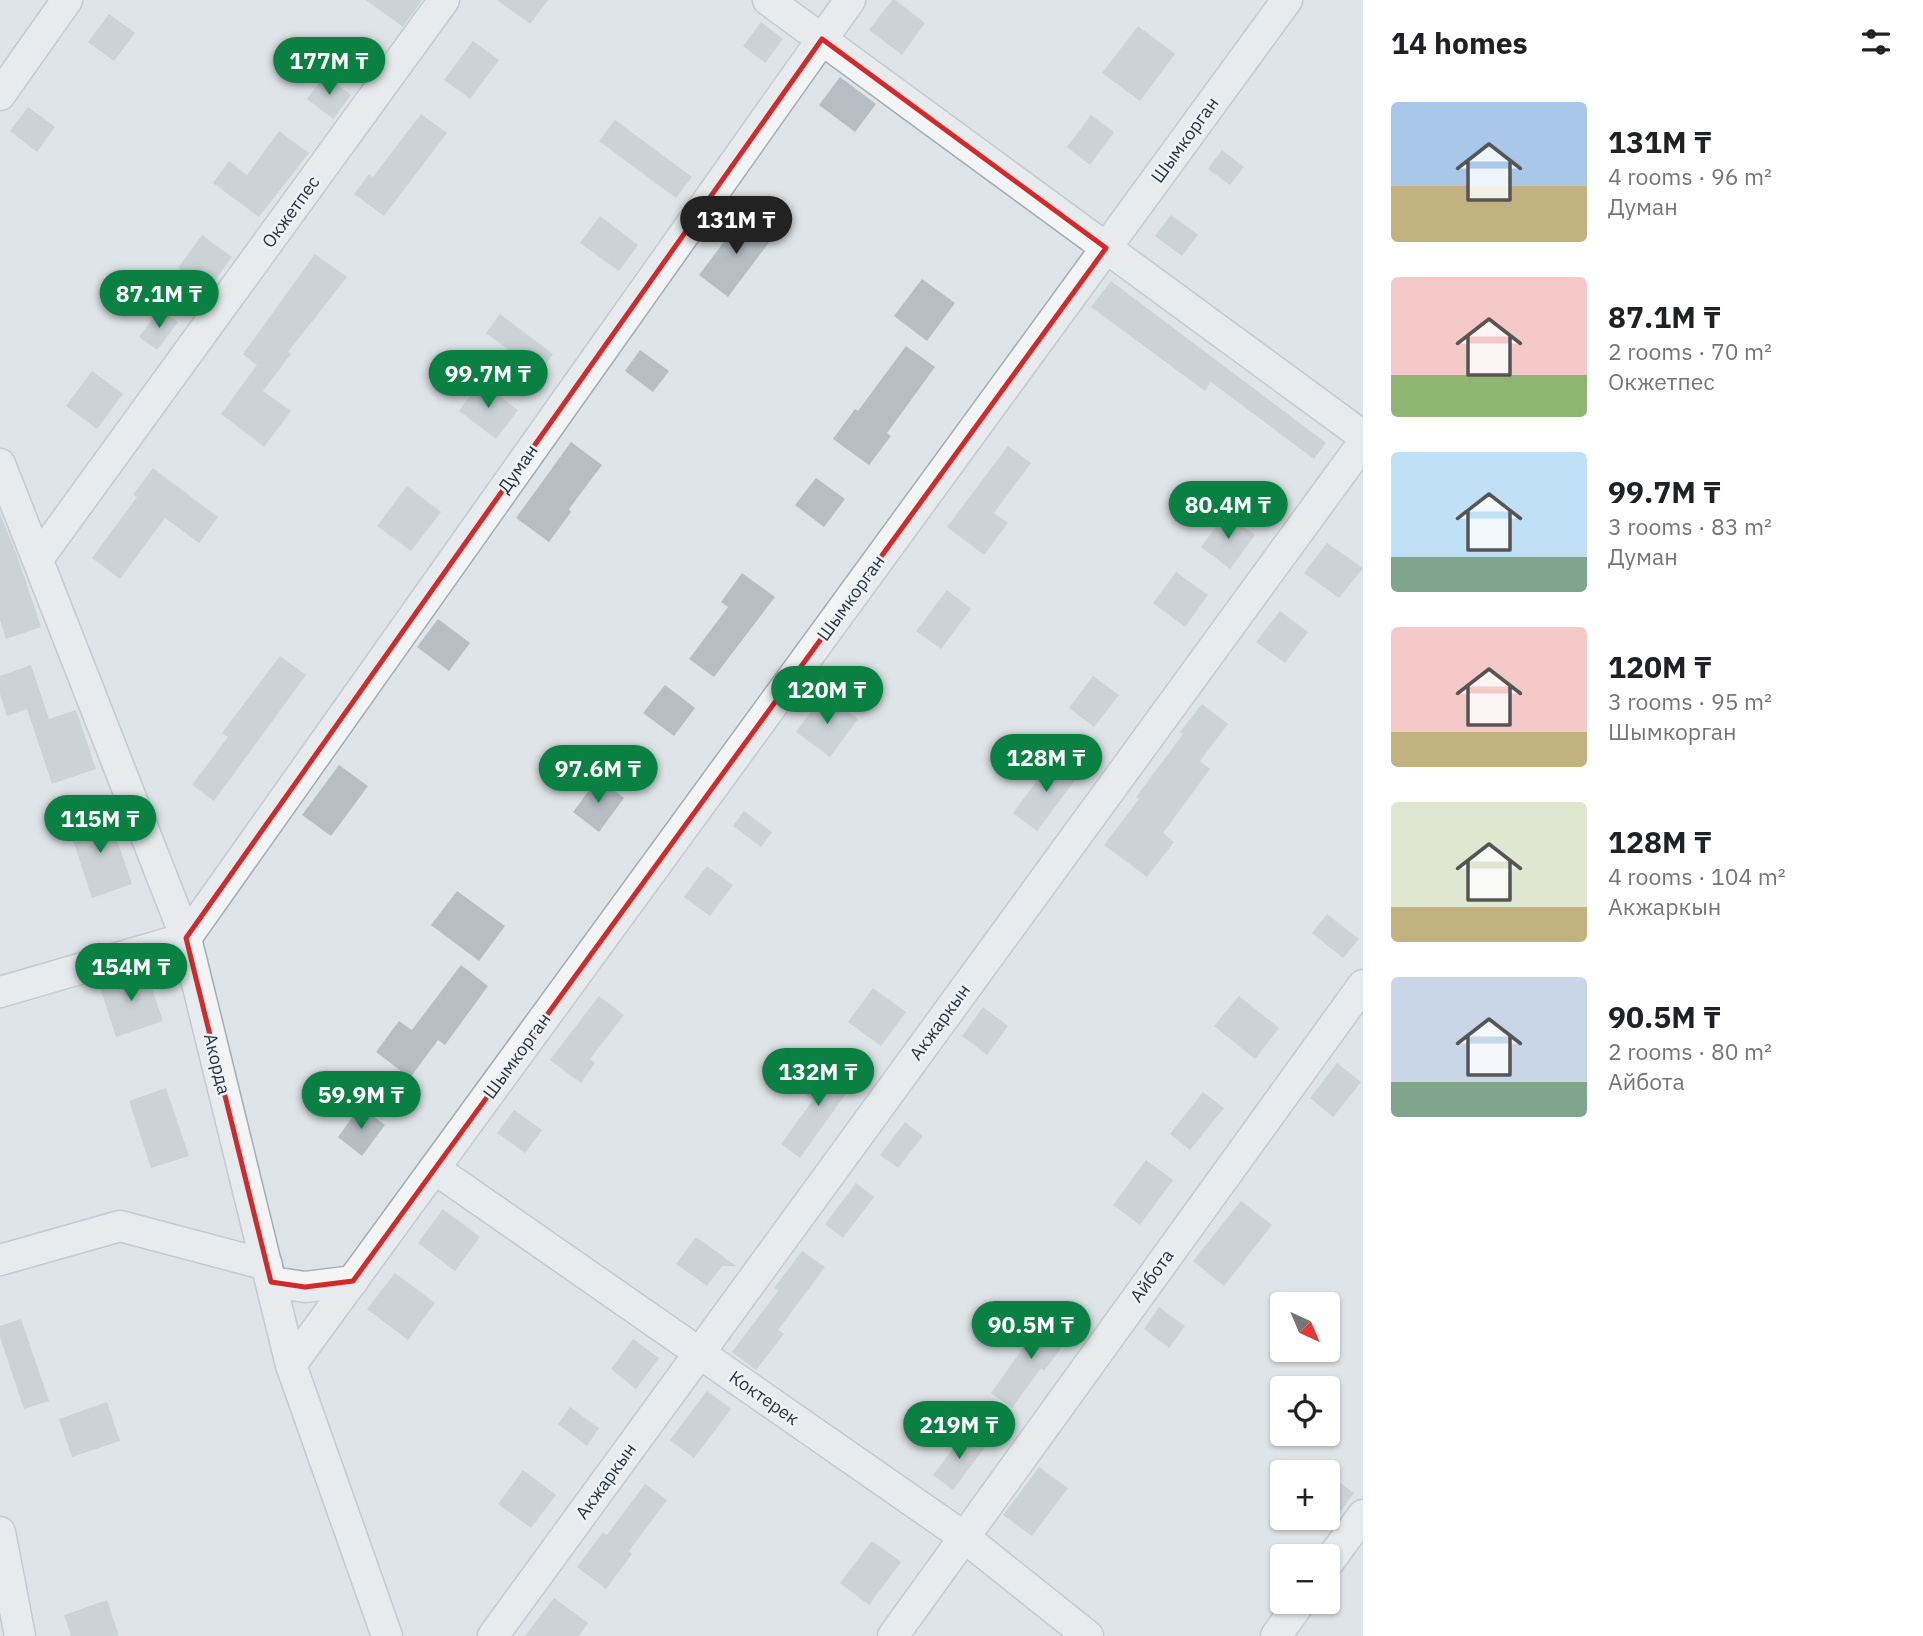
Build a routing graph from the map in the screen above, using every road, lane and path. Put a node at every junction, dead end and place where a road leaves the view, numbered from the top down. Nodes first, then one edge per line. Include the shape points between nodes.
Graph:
1 (67, 0) edge
2 (444, 0) edge
3 (768, 0) edge
4 (850, 0) edge
5 (1287, 0) edge
6 (822, 39) junction
7 (0, 95) edge
8 (1106, 248) junction
9 (1363, 436) edge
10 (1363, 443) edge
11 (0, 464) edge
12 (38, 559) junction
13 (186, 938) junction
14 (1363, 985) edge
15 (0, 992) edge
16 (435, 1169) junction
17 (0, 1260) edge
18 (269, 1274) junction
19 (353, 1282) junction
20 (699, 1353) junction
21 (292, 1365) junction
22 (1363, 1515) edge
23 (0, 1532) edge
24 (964, 1537) junction
25 (1340, 1547) edge
26 (1292, 1614) edge
27 (20, 1636) edge
28 (387, 1636) edge
29 (493, 1636) edge
30 (892, 1636) edge
31 (1088, 1636) edge
32 (1276, 1636) edge

1 - 7 street
2 - 12 street, Окжетпес
3 - 6 street
4 - 6 street, Думан
5 - 8 street, Шымкорган
6 - 8 street
6 - 13 street, Думан
8 - 9 street
8 - 16 street, Шымкорган
10 - 20 street, Акжаркын
11 - 12 street, Акорда
12 - 13 street, Акорда
13 - 15 street
13 - 18 street, Акорда
14 - 24 street, Айбота
16 - 19 street, Шымкорган
16 - 20 street, Коктерек
17 - 18 street via 120,1226
18 - 19 street via 305,1287
18 - 21 street, Акорда
19 - 21 street, Шымкорган
20 - 24 street, Коктерек
20 - 29 street, Акжаркын
21 - 28 street, Акорда
22 - 25 street
23 - 27 street
24 - 30 street, Айбота
24 - 31 street, Коктерек
26 - 32 street

